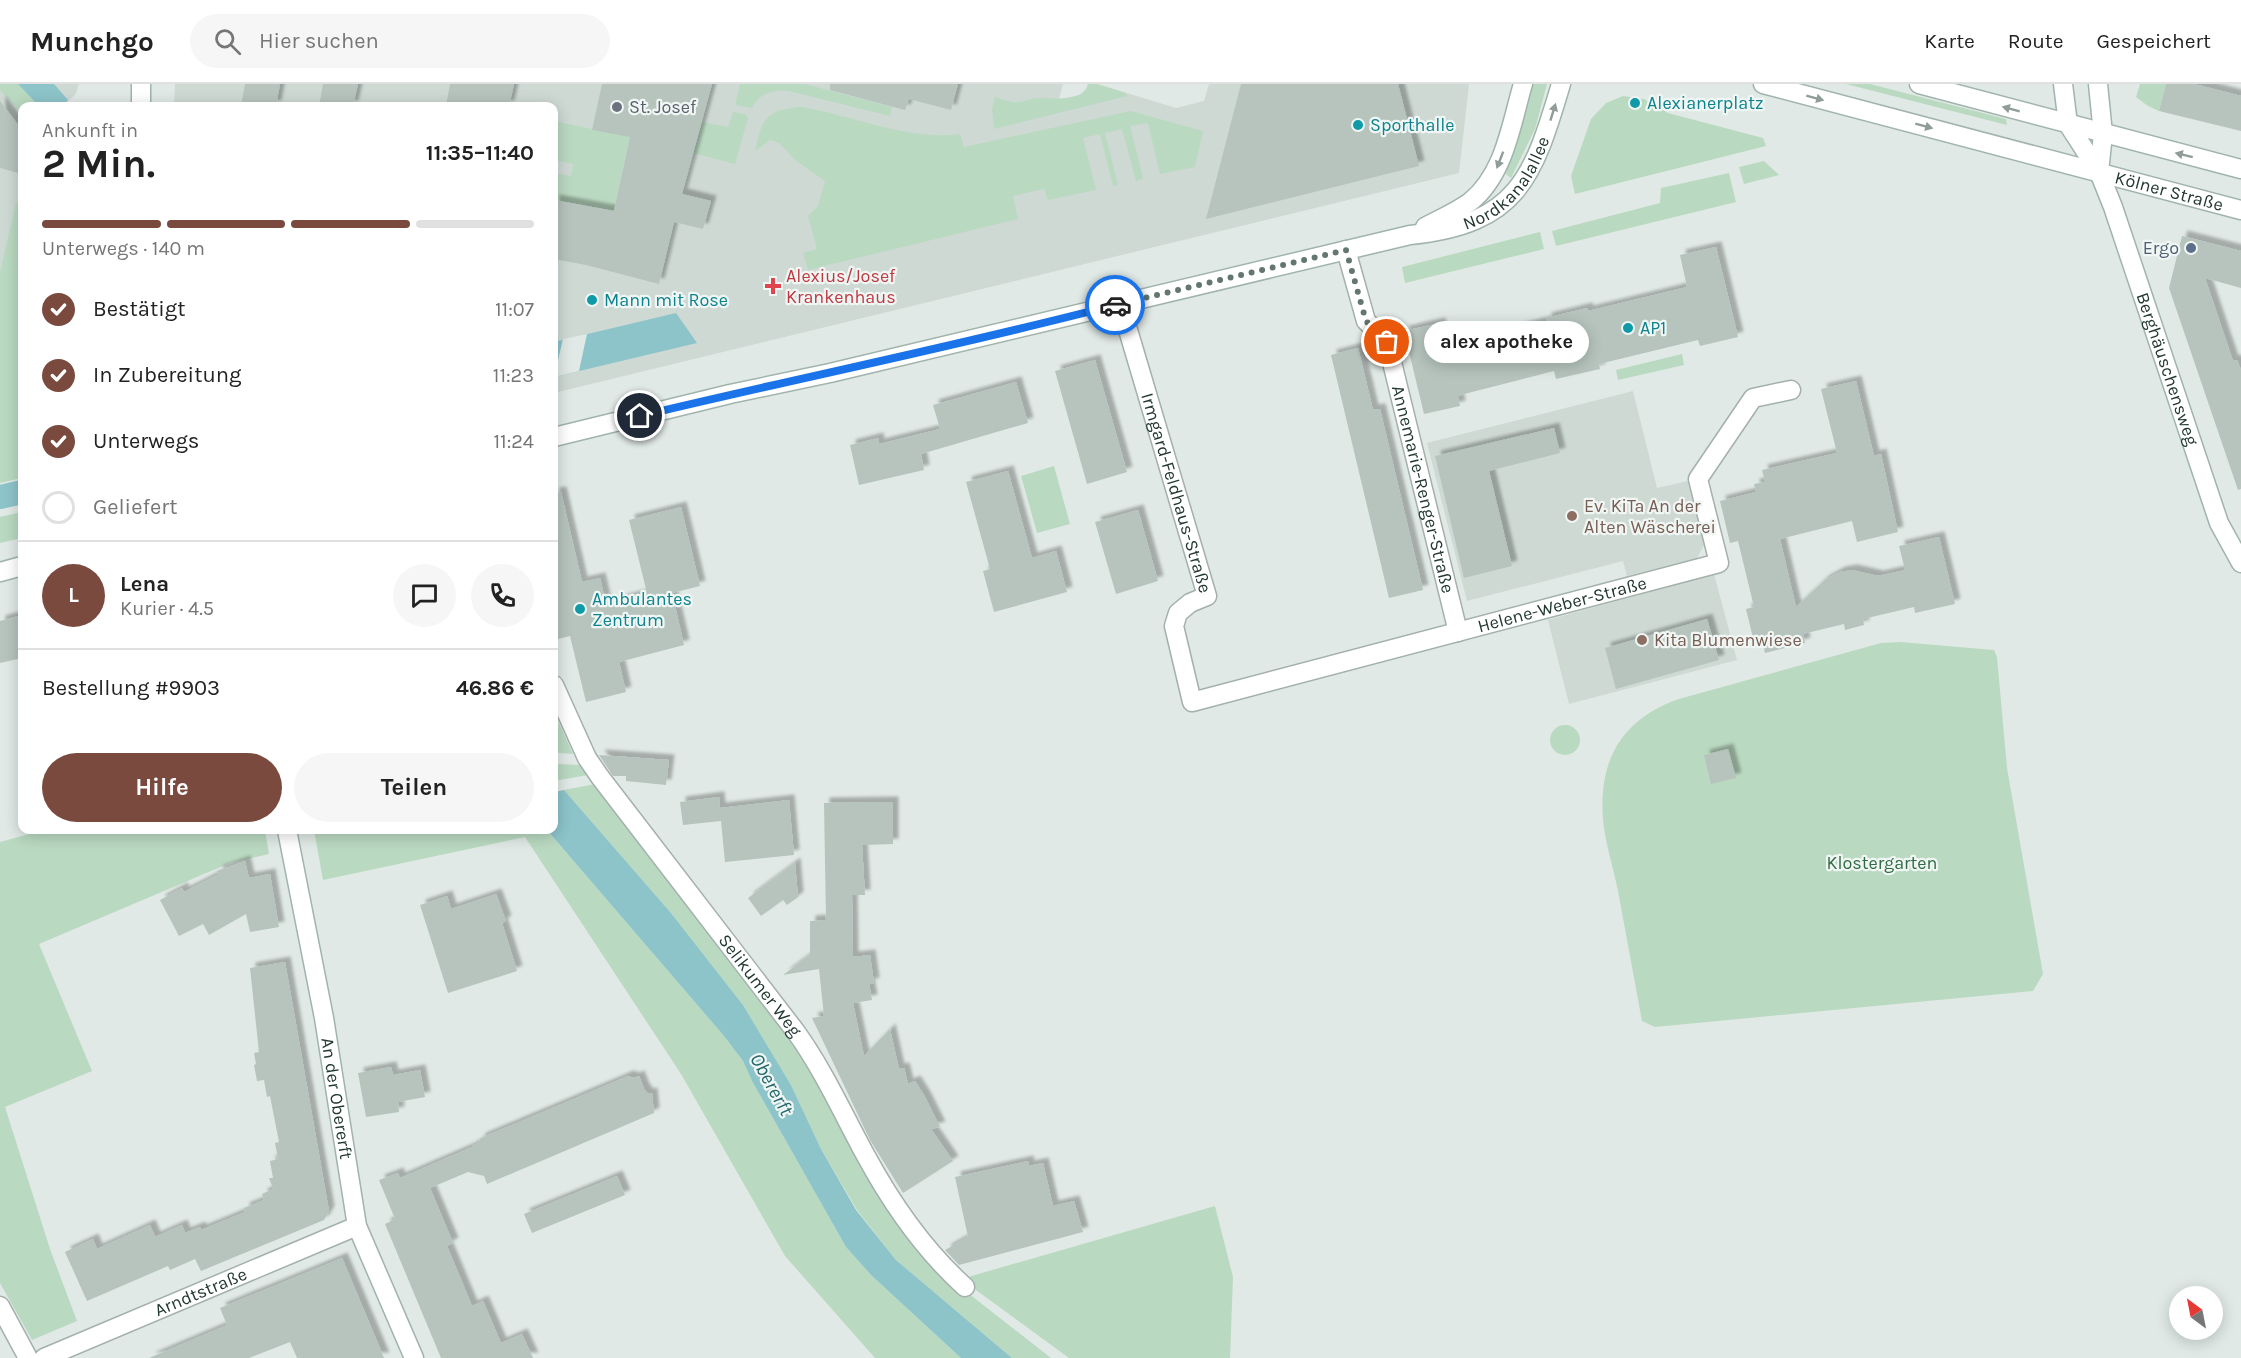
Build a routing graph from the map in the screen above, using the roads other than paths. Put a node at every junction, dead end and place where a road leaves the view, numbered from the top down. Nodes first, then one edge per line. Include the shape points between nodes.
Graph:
1 (141, 84) edge
2 (1523, 84) edge
3 (1561, 84) edge
4 (1763, 84) edge
5 (1919, 84) edge
6 (2063, 84) edge
7 (2098, 84) edge
8 (141, 102) edge
9 (2068, 124) junction
10 (2103, 134) junction
11 (2241, 170) edge
12 (2099, 172) junction
13 (2241, 210) edge
14 (1410, 235) junction
15 (1346, 250) junction
16 (1120, 303) junction
17 (1791, 390) dead end
18 (558, 436) edge
19 (2241, 563) edge
20 (18, 567) edge
21 (0, 572) edge
22 (1458, 632) junction
23 (558, 694) edge
24 (1192, 702) joint
25 (288, 834) edge
26 (357, 1226) junction
27 (965, 1287) dead end
28 (0, 1306) edge
29 (28, 1358) edge
30 (44, 1358) edge
31 (414, 1358) edge

1 - 8 street
2 -> 14 street, Nordkanalallee via 1502,156 1483,190 1456,212
14 -> 3 street, Nordkanalallee via 1470,223 1516,192 1542,147
4 -> 12 street
9 -> 5 street
6 - 9 street
7 - 10 street
9 - 10 street
9 - 12 street
11 -> 10 street
10 - 12 street
12 - 13 street, Kölner Straße
12 - 19 street, Berghäuschensweg via 2219,523
14 - 15 street, Nordkanalallee
15 - 16 street, Nordkanalallee
15 - 22 street, Annemarie-Renger-Straße via 1366,321 1387,342
16 - 18 street, Nordkanalallee
16 - 24 street, Irmgard-Feldhaus-Straße via 1207,596 1178,613 1174,626
17 - 22 street, Helene-Weber-Straße via 1753,399 1698,479 1719,563
20 - 21 street
22 - 24 street, Helene-Weber-Straße
23 - 27 street, Selikumer Weg via 600,777 809,1050 867,1158 907,1222 932,1256
25 - 26 street, An der Obererft via 324,1018
26 - 30 street, Arndtstraße
26 - 31 street, An der Obererft
28 - 29 street

